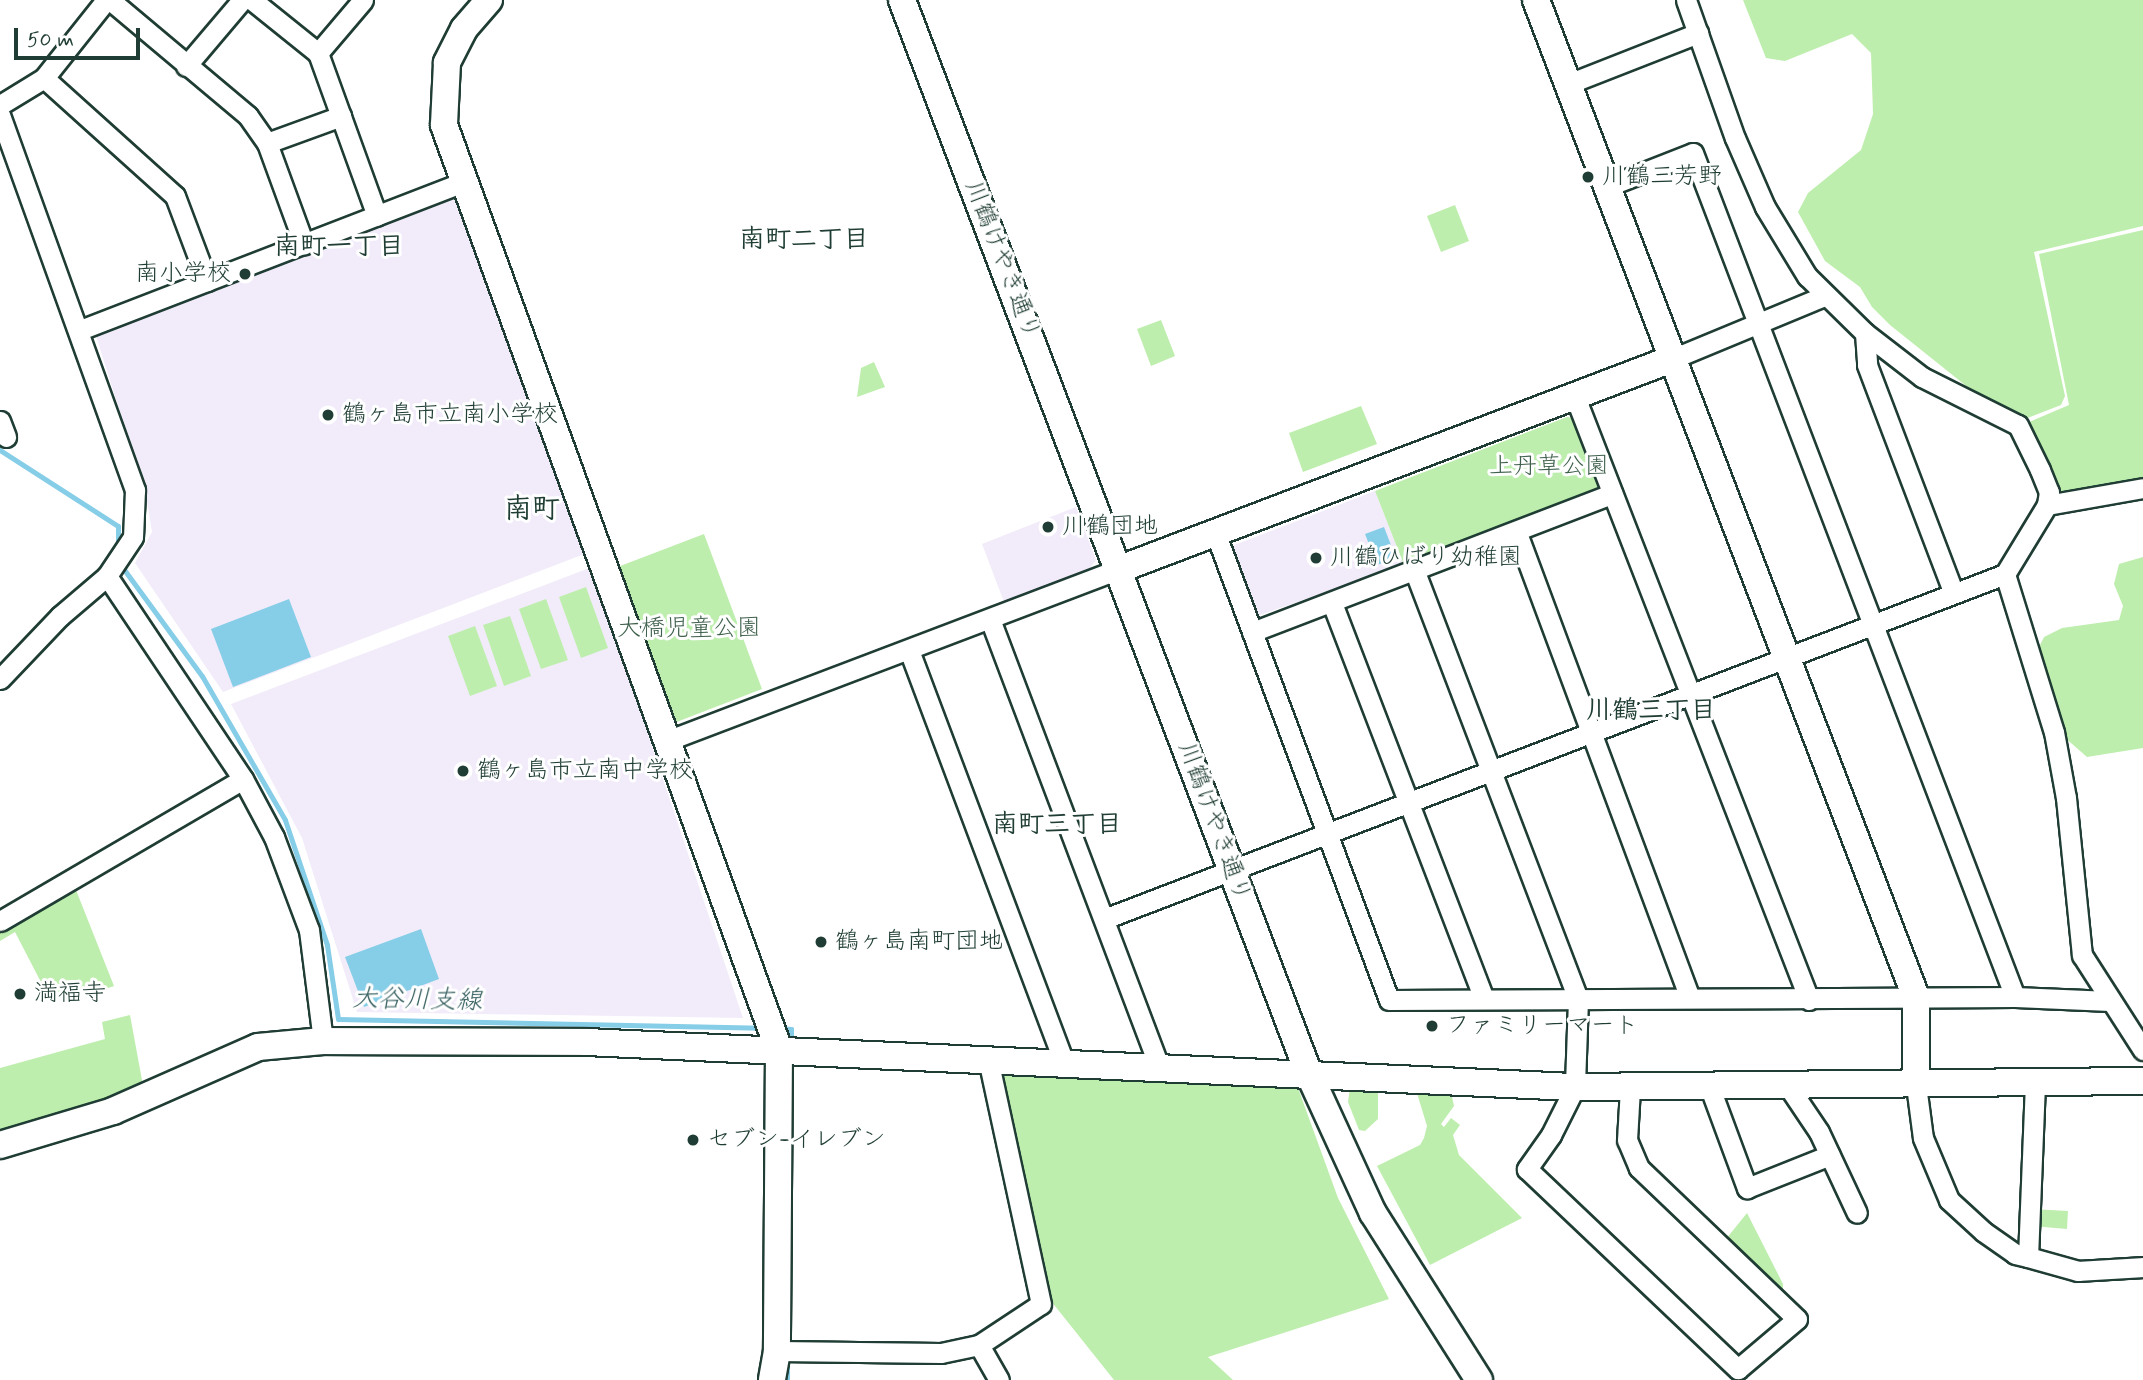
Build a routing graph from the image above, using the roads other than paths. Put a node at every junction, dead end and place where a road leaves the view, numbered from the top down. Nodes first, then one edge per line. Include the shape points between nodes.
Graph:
1 (108, 0) edge
2 (242, 0) edge
3 (253, 0) edge
4 (363, 0) edge
5 (489, 0) edge
6 (902, 0) edge
7 (1536, 0) edge
8 (1686, 0) edge
9 (1698, 33) junction
10 (318, 52) junction
11 (186, 66) junction
12 (44, 78) junction
13 (1567, 84) junction
14 (0, 105) edge
15 (0, 115) edge
16 (341, 116) junction
17 (267, 143) junction
18 (464, 182) junction
19 (1606, 187) junction
20 (377, 216) junction
21 (304, 244) junction
22 (207, 281) junction
23 (1824, 296) junction
24 (1757, 326) junction
25 (80, 330) junction
26 (1865, 333) junction
27 (1672, 359) junction
28 (1574, 394) junction
29 (0, 421) edge
30 (0, 435) edge
31 (2143, 488) edge
32 (1612, 494) junction
33 (2047, 505) junction
34 (1214, 532) junction
35 (1517, 533) junction
36 (1120, 569) junction
37 (1415, 572) junction
38 (2005, 574) junction
39 (107, 576) junction
40 (1953, 591) junction
41 (1332, 603) junction
42 (989, 619) junction
43 (1871, 624) junction
44 (1252, 632) junction
45 (909, 650) junction
46 (1787, 656) junction
47 (0, 679) edge
48 (1690, 691) junction
49 (1592, 730) junction
50 (669, 740) junction
51 (1493, 769) junction
52 (243, 779) junction
53 (1409, 800) junction
54 (1328, 832) junction
55 (1231, 868) junction
56 (1104, 919) junction
57 (0, 921) edge
58 (1916, 997) junction
59 (2015, 997) junction
60 (1690, 998) junction
61 (1484, 999) junction
62 (1578, 999) junction
63 (1809, 1000) junction
64 (2110, 1002) junction
65 (773, 1036) junction
66 (323, 1041) junction
67 (2143, 1051) edge
68 (988, 1059) junction
69 (1064, 1062) junction
70 (1159, 1066) junction
71 (1309, 1074) junction
72 (2143, 1081) edge
73 (2035, 1083) junction
74 (1916, 1085) junction
75 (1788, 1086) junction
76 (1574, 1087) junction
77 (1630, 1088) junction
78 (1710, 1088) junction
79 (0, 1145) edge
80 (1830, 1155) junction
81 (1857, 1213) dead end
82 (2028, 1257) junction
83 (2143, 1267) edge
84 (979, 1345) junction
85 (777, 1351) junction
86 (772, 1380) edge
87 (999, 1380) edge
88 (1479, 1380) edge

1 - 11 street
1 - 12 street
2 - 11 street
3 - 10 street
4 - 10 street
5 - 18 street via 464,29 447,63 444,125
6 - 36 street, 川鶴けやき通り
7 - 13 street
8 - 9 street
9 - 13 street
9 - 23 street via 1765,207
10 - 16 street
11 - 17 street via 248,116
12 - 14 street
12 - 22 street via 176,196
13 - 19 street
15 - 25 street
16 - 17 street
16 - 20 street
17 - 21 street
18 - 20 street
18 - 50 street
19 - 24 street via 1693,153
19 - 27 street
20 - 21 street
21 - 22 street
22 - 25 street
23 - 24 street
23 - 26 street
24 - 27 street
24 - 43 street
25 - 39 street via 135,489 133,537
26 - 33 street via 1940,389 2018,425 2049,492
26 - 40 street via 1867,365
27 - 28 street
27 - 46 street
28 - 32 street
28 - 34 street
29 - 30 street via 6,437
31 - 33 street
32 - 35 street
32 - 48 street
33 - 38 street
34 - 36 street
34 - 44 street
35 - 37 street
35 - 49 street
36 - 42 street
36 - 55 street, 川鶴けやき通り
37 - 41 street
37 - 51 street
38 - 40 street
38 - 64 street via 2054,732 2066,798 2082,955
39 - 47 street via 60,616
39 - 52 street
40 - 43 street
41 - 44 street
41 - 53 street
42 - 45 street
42 - 56 street
43 - 46 street
43 - 59 street
44 - 54 street
45 - 50 street
45 - 69 street
46 - 48 street
46 - 58 street
48 - 49 street
48 - 63 street
49 - 51 street
49 - 60 street
50 - 65 street
51 - 53 street
51 - 62 street
52 - 57 street
52 - 66 street via 302,901
53 - 54 street
53 - 61 street
54 - 55 street
54 - 61 street via 1389,1000
55 - 56 street
55 - 71 street, 川鶴けやき通り
56 - 70 street
58 - 59 street
58 - 63 street
58 - 74 street
59 - 64 street
60 - 62 street
60 - 63 street
61 - 62 street
62 - 76 street
64 - 67 street
65 - 66 street via 586,1042
65 - 68 street
65 - 85 street
66 - 79 street via 258,1046 113,1111
68 - 69 street
68 - 84 street via 1041,1304
69 - 70 street
70 - 71 street
71 - 76 street
71 - 88 street, 川鶴けやき通り via 1373,1213
72 - 73 street
73 - 74 street
73 - 82 street
74 - 75 street
74 - 82 street via 1923,1138 1949,1200 1984,1232 2015,1254
75 - 78 street
75 - 80 street
76 - 77 street
76 - 77 street via 1551,1135 1527,1169 1738,1369 1797,1319 1639,1168 1627,1140
77 - 78 street
78 - 80 street via 1747,1188
80 - 81 street
82 - 83 street via 2078,1271
84 - 85 street via 941,1353
84 - 87 street
85 - 86 street

